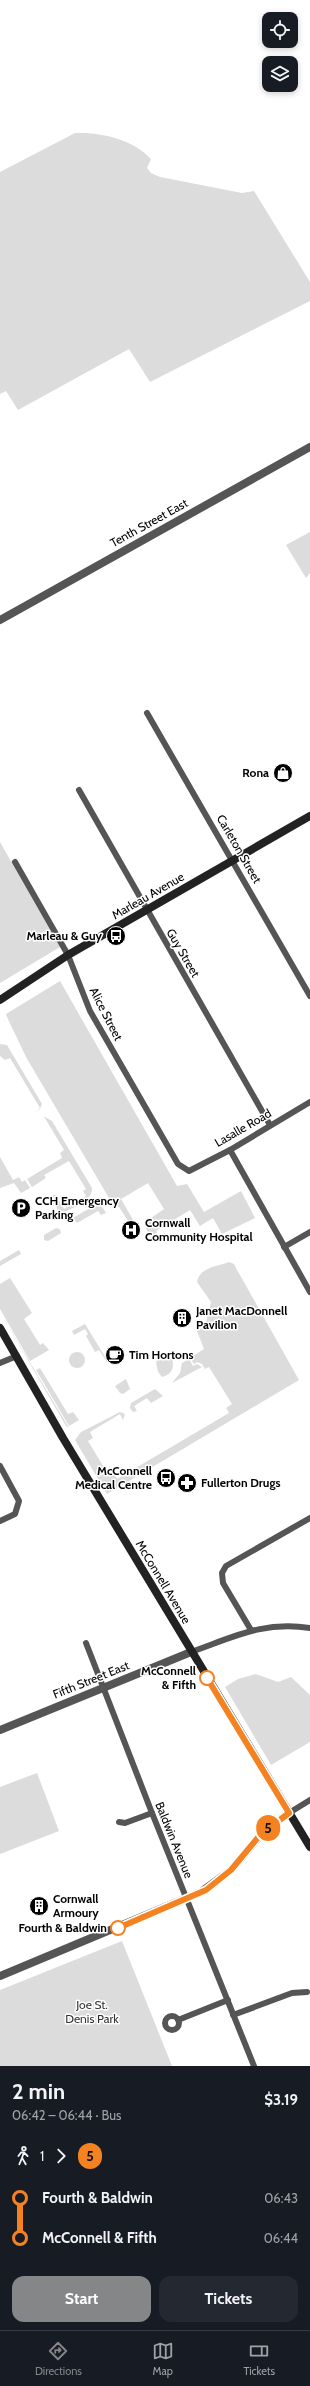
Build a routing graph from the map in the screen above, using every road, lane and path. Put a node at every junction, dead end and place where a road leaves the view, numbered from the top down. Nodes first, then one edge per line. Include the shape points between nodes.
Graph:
1 (310, 447) edge
2 (0, 620) edge
3 (147, 713) dead end
4 (79, 790) dead end
5 (310, 816) edge
6 (233, 861) junction
7 (15, 862) dead end
8 (147, 911) junction
9 (68, 955) junction
10 (310, 996) edge
11 (0, 1000) edge
12 (310, 1102) edge
13 (270, 1125) junction
14 (230, 1150) junction
15 (186, 1169) joint
16 (310, 1232) edge
17 (284, 1247) junction
18 (310, 1292) edge
19 (0, 1328) edge
20 (17, 1356) junction
21 (0, 1363) edge
22 (0, 1466) edge
23 (310, 1518) edge
24 (0, 1521) edge
25 (310, 1628) edge
26 (251, 1630) junction
27 (86, 1643) dead end
28 (191, 1652) junction
29 (104, 1687) junction
30 (0, 1730) edge
31 (310, 1800) edge
32 (152, 1813) junction
33 (289, 1813) junction
34 (120, 1822) dead end
35 (310, 1848) edge
36 (186, 1900) junction
37 (0, 1976) edge
38 (307, 1992) dead end
39 (228, 2000) junction
40 (234, 2014) junction
41 (178, 2020) dead end
42 (254, 2066) edge

1 - 2 street, Tenth Street East
3 - 6 street, Carleton Street
4 - 8 street, Guy Street
5 - 6 main road, Marleau Avenue
6 - 8 main road, Marleau Avenue
6 - 10 street, Carleton Street
7 - 9 street, Alice Street
8 - 9 main road, Marleau Avenue
8 - 13 street, Guy Street
9 - 11 main road, Marleau Avenue
9 - 15 street, Alice Street via 90,1012 178,1164
12 - 13 street, Lasalle Road
13 - 14 street, Lasalle Road
14 - 15 street, Lasalle Road via 189,1171
14 - 17 street
16 - 17 street
17 - 18 street
19 - 20 main road, McConnell Avenue
20 - 21 street
20 - 28 main road, McConnell Avenue
22 - 24 street via 19,1501 15,1514
23 - 26 street via 223,1570 223,1583
25 - 26 street via 278,1626
26 - 28 street
27 - 29 street, Baldwin Avenue
28 - 29 street, Fifth Street East
28 - 33 main road, McConnell Avenue
29 - 30 street, Fifth Street East
29 - 32 street, Baldwin Avenue
31 - 33 street
32 - 34 street via 125,1823
32 - 36 street, Baldwin Avenue
33 - 35 main road, McConnell Avenue
33 - 36 street via 260,1835 221,1878
36 - 37 street
36 - 39 street, Baldwin Avenue
38 - 40 street via 292,1993
39 - 40 street, Baldwin Avenue
39 - 41 street
40 - 42 street, Baldwin Avenue

